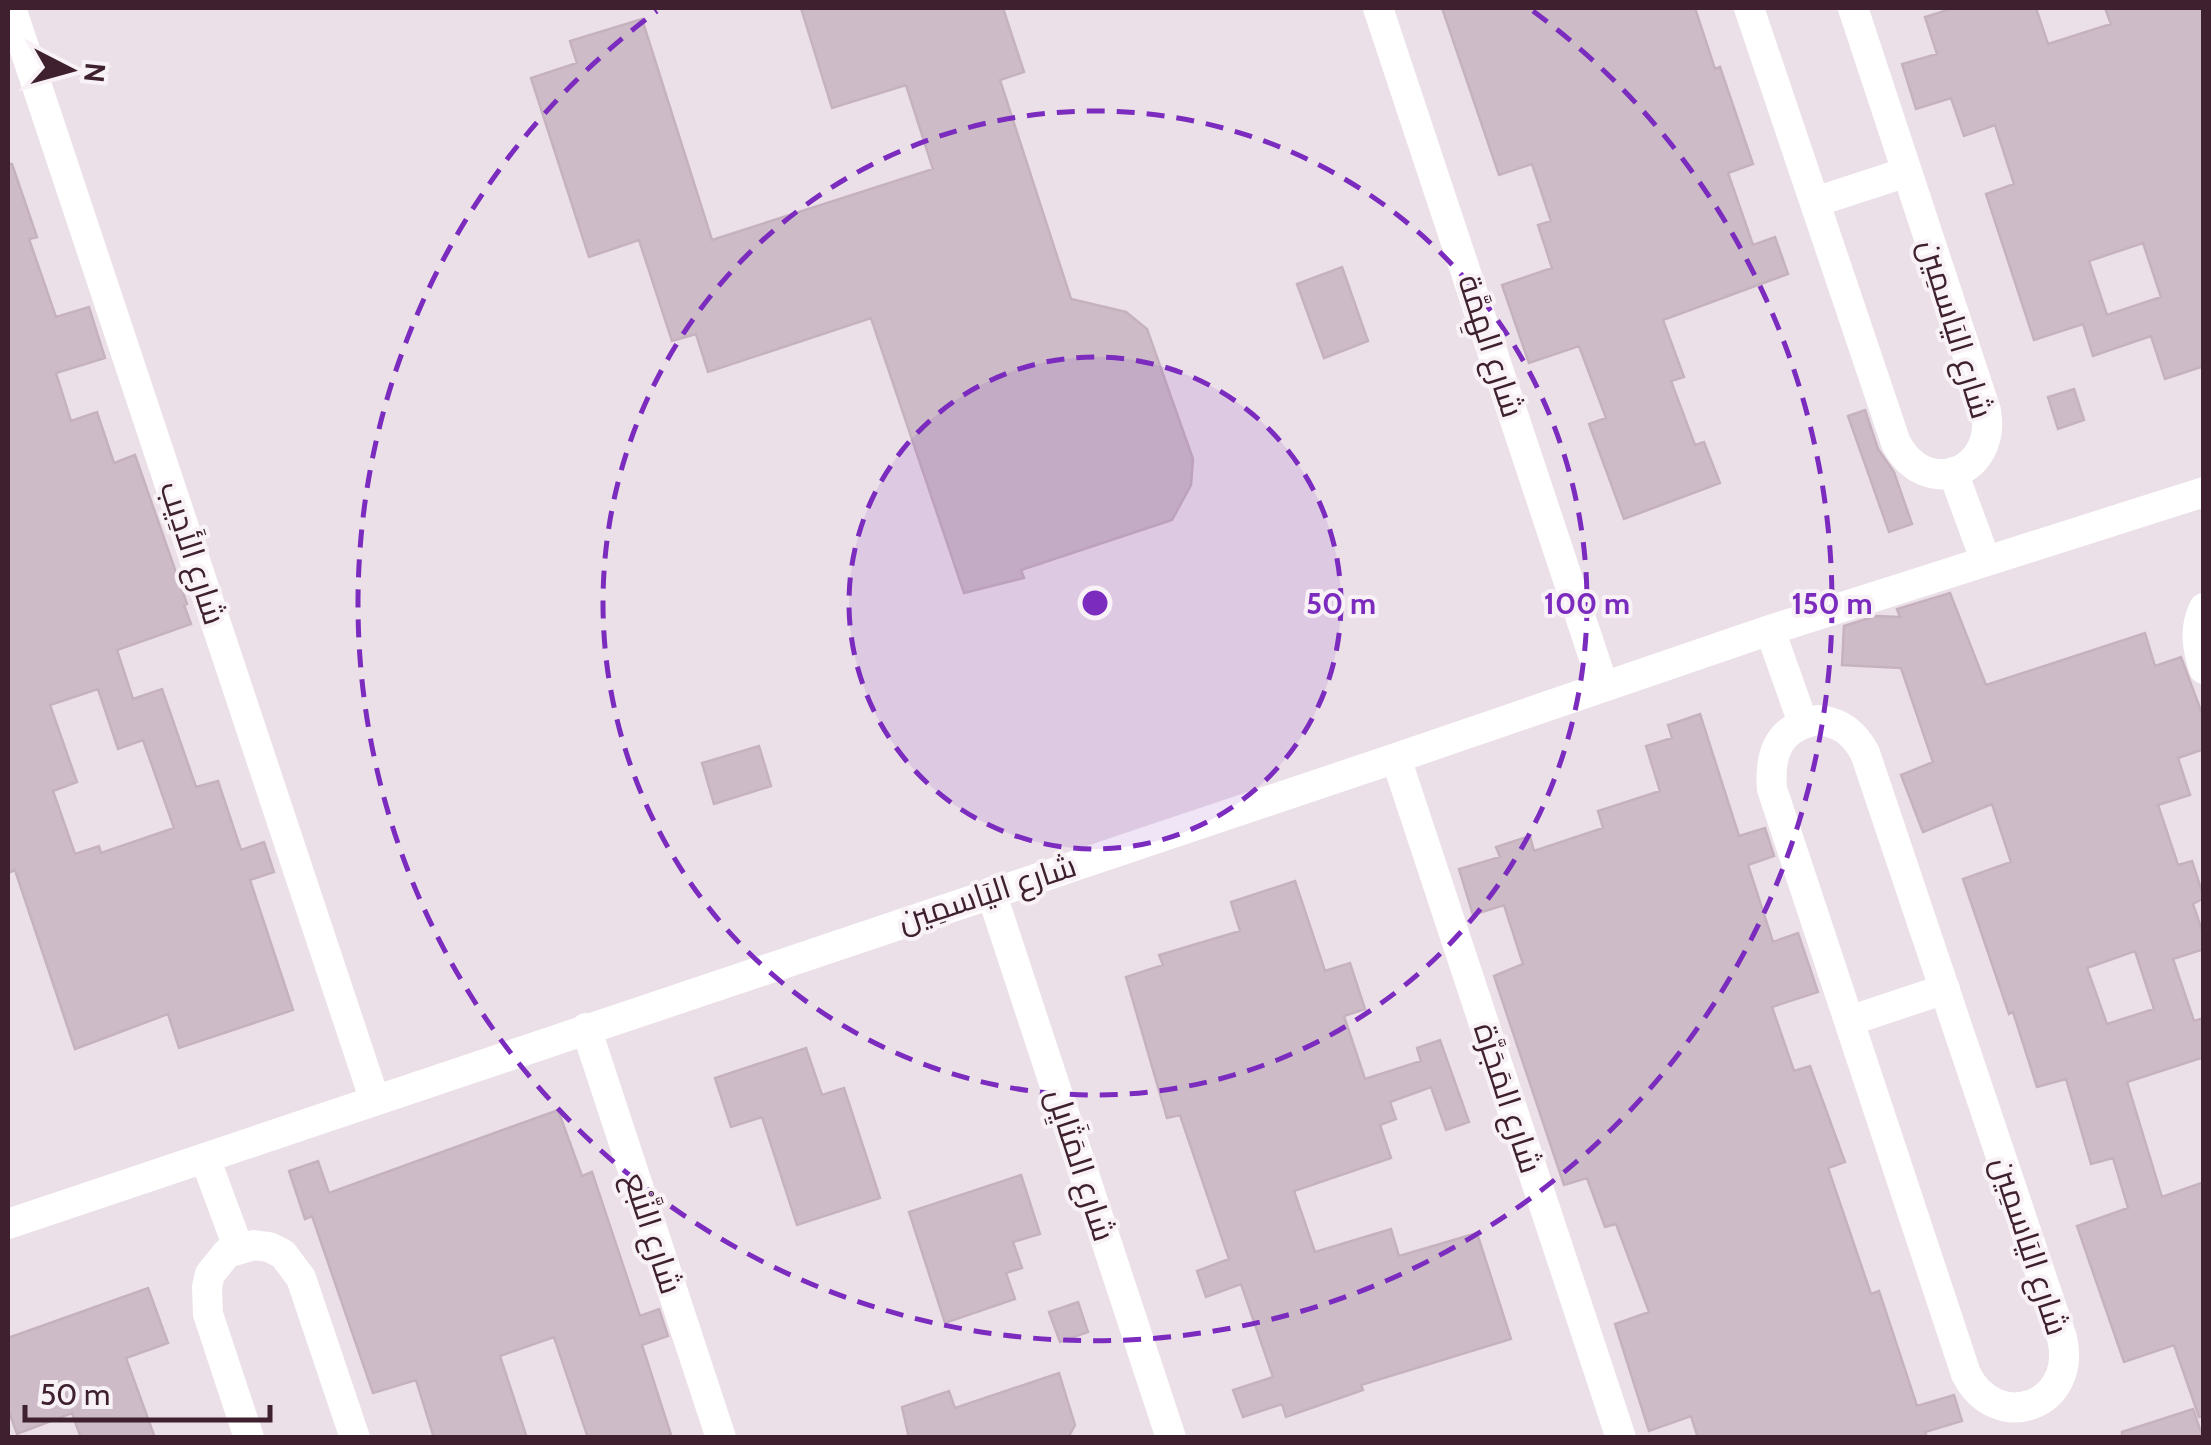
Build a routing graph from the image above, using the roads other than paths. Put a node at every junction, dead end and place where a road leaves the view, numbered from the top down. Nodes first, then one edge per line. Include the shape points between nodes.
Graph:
1 (11, 8) edge
2 (1378, 8) edge
3 (1749, 8) edge
4 (1853, 8) edge
5 (1907, 172) junction
6 (1815, 202) junction
7 (1954, 472) junction
8 (2202, 498) edge
9 (1985, 559) junction
10 (2204, 608) edge
11 (1770, 630) junction
12 (2204, 669) edge
13 (1603, 685) junction
14 (1803, 723) junction
15 (1396, 758) junction
16 (991, 892) junction
17 (1944, 989) junction
18 (1849, 1022) junction
19 (586, 1028) junction
20 (374, 1098) junction
21 (205, 1158) junction
22 (8, 1224) edge
23 (238, 1248) junction
24 (249, 1438) edge
25 (355, 1438) edge
26 (720, 1438) edge
27 (1171, 1438) edge
28 (1620, 1438) edge

1 - 20 street, شارع الأَدِيب
2 - 13 street, شارع الهِمَّة
3 - 6 street
4 - 5 street, شارع اليَاسمِين
5 - 6 street
5 - 7 street, شارع اليَاسمِين via 1988,424 1983,450
6 - 7 street via 1903,455 1924,471
7 - 9 street
8 - 9 street, شارع اليَاسمِين
9 - 11 street, شارع اليَاسمِين
10 - 12 street via 2197,626
11 - 13 street, شارع اليَاسمِين
11 - 14 street
13 - 15 street, شارع اليَاسمِين
14 - 17 street, شارع اليَاسمِين via 1847,729 1866,754
14 - 18 street, شارع اليَاسمِين via 1774,750 1772,789
15 - 16 street, شارع اليَاسمِين
15 - 28 street, شارع المَجَرَّة
16 - 19 street, شارع اليَاسمِين
16 - 27 street, شارع المَثَايِل
17 - 18 street
17 - 18 street, شارع اليَاسمِين via 2065,1352 2059,1382 2024,1407 1995,1404 1966,1374
19 - 20 street, شارع اليَاسمِين
19 - 26 street, شارع النَّبْع
20 - 21 street, شارع اليَاسمِين
21 - 22 street, شارع اليَاسمِين
21 - 23 street
23 - 24 street via 210,1274 206,1300
23 - 25 street via 269,1246 294,1264

